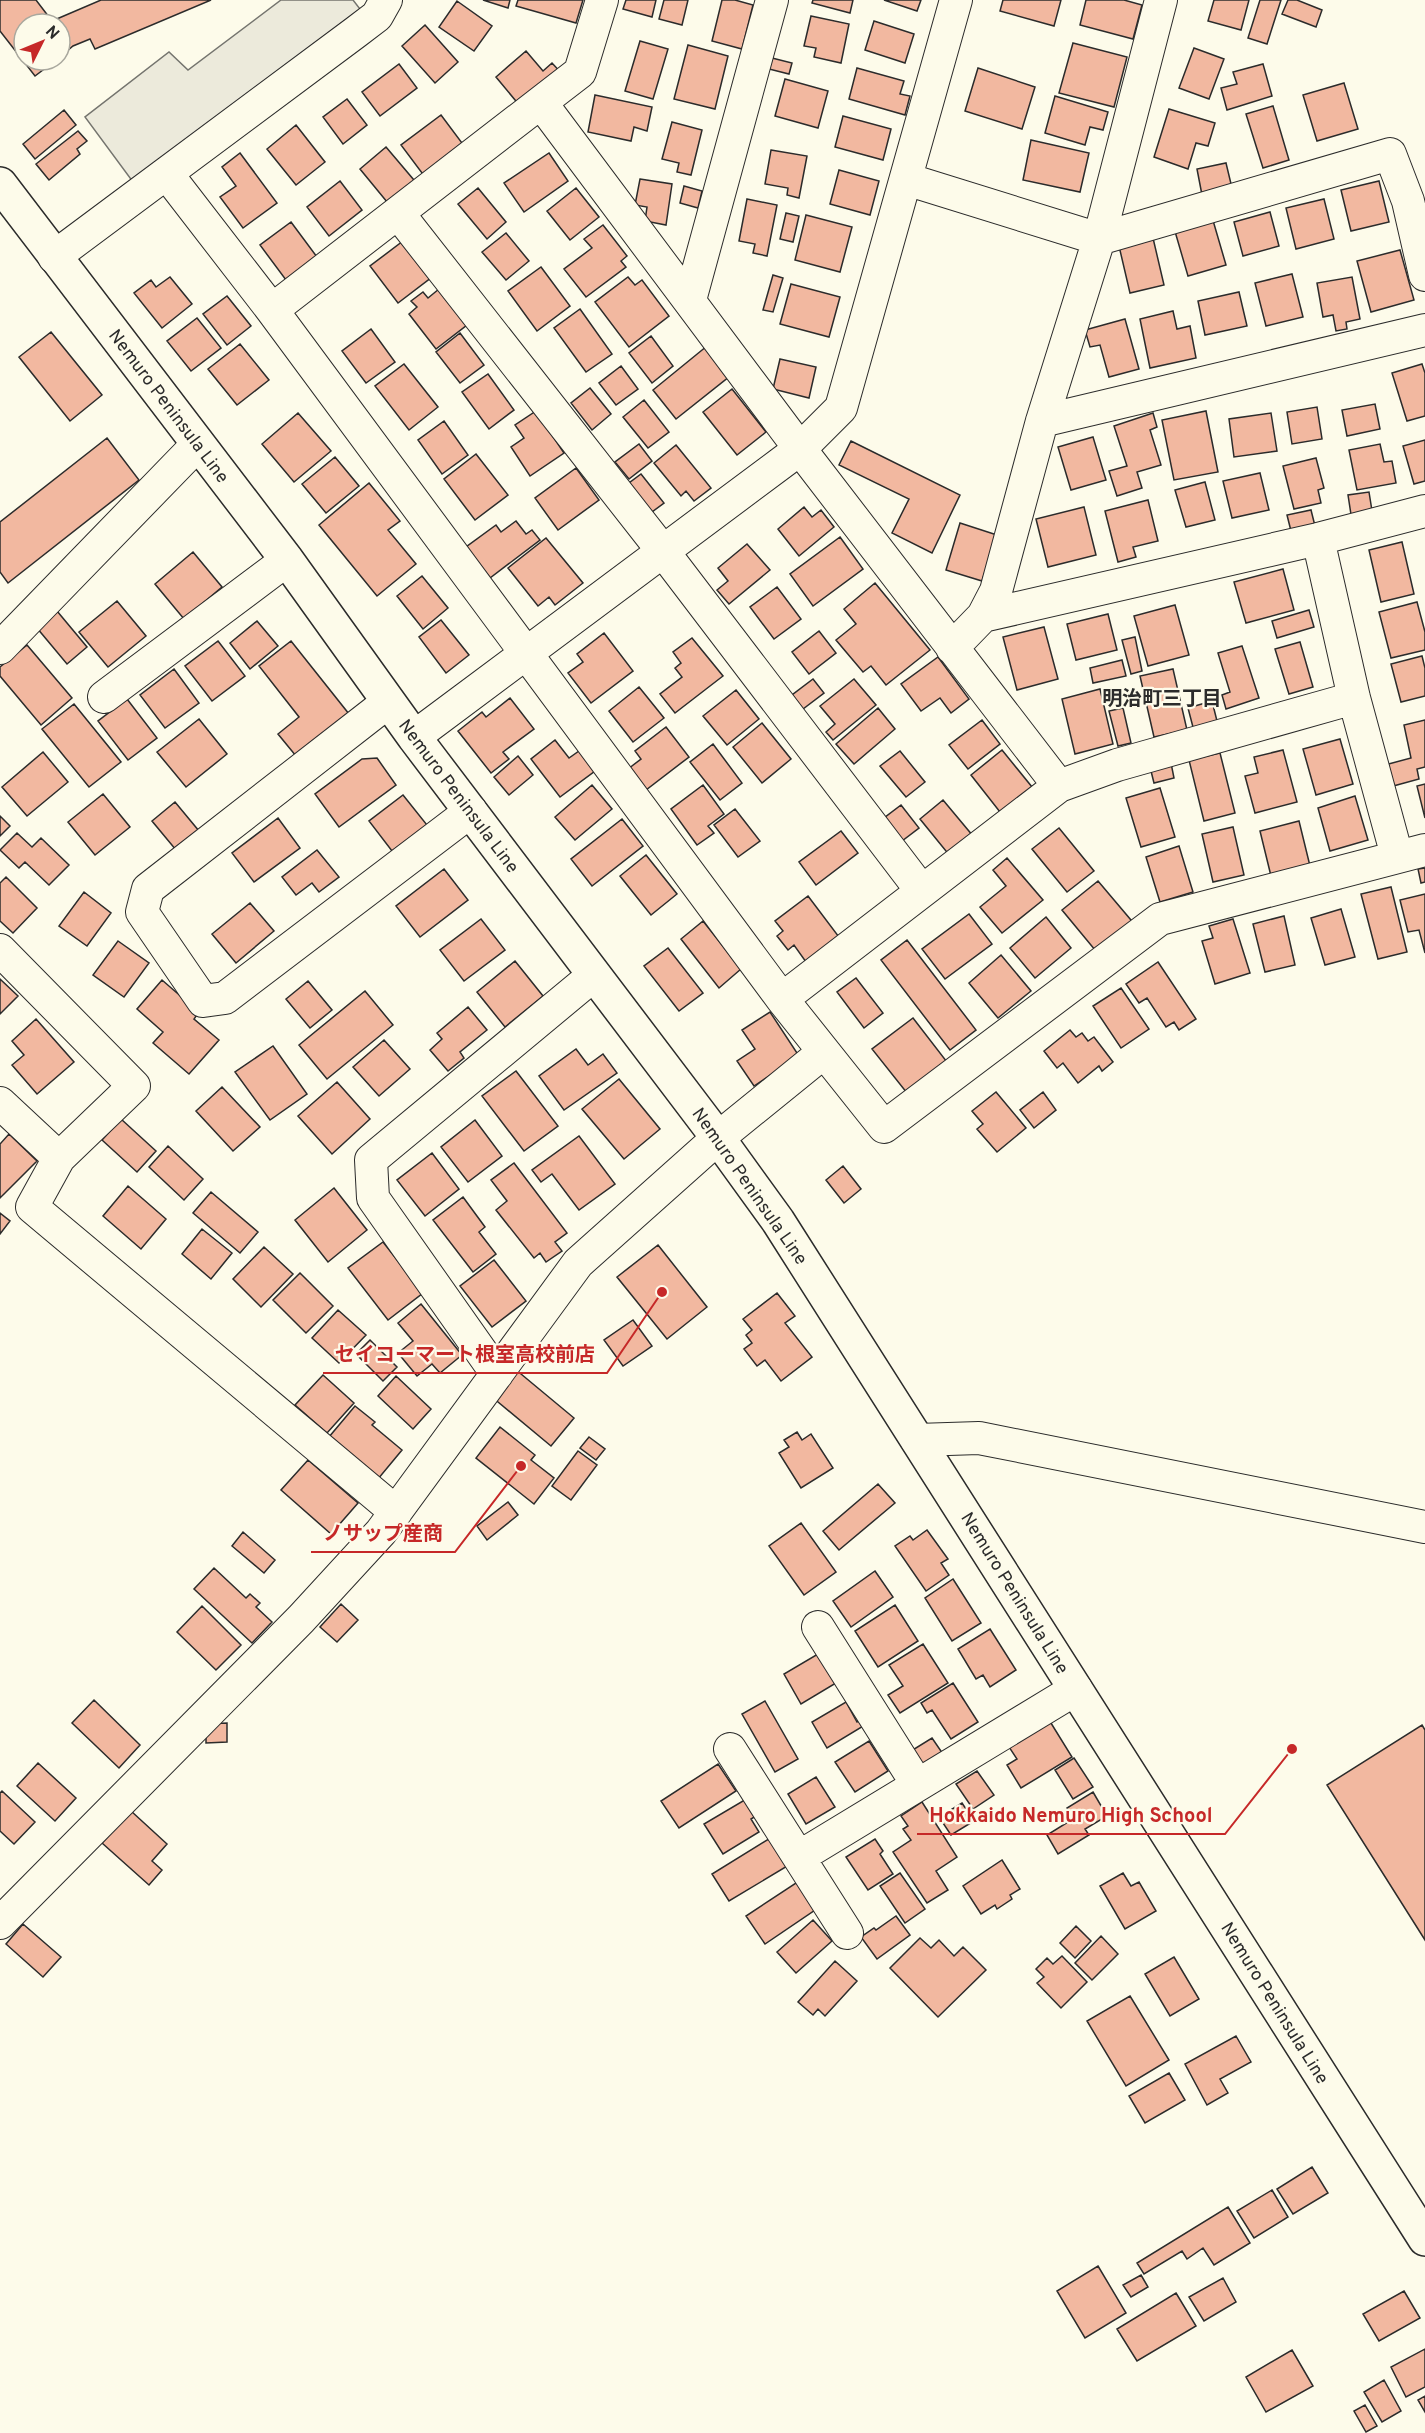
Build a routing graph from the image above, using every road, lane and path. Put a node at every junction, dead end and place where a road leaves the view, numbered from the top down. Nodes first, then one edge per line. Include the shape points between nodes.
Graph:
1 (386, 0) edge
2 (602, 0) edge
3 (772, 0) edge
4 (956, 0) edge
5 (1161, 0) edge
6 (542, 104) junction
7 (167, 174) junction
8 (906, 179) junction
9 (0, 184) edge
10 (398, 213) junction
11 (1099, 238) junction
12 (54, 256) junction
13 (1425, 275) edge
14 (690, 300) junction
15 (272, 310) junction
16 (1425, 330) edge
17 (1042, 421) junction
18 (198, 444) junction
19 (800, 449) junction
20 (1425, 511) edge
21 (1318, 539) junction
22 (662, 550) junction
23 (286, 560) junction
24 (983, 616) junction
25 (0, 648) edge
26 (952, 648) junction
27 (525, 654) junction
28 (104, 697) dead end
29 (1354, 698) junction
30 (388, 702) junction
31 (414, 737) junction
32 (1059, 786) junction
33 (471, 811) junction
34 (1411, 853) edge
35 (921, 890) junction
36 (0, 950) edge
37 (594, 975) junction
38 (782, 999) junction
39 (824, 1052) junction
40 (0, 1103) edge
41 (718, 1138) junction
42 (59, 1158) junction
43 (497, 1374) junction
44 (917, 1440) junction
45 (396, 1512) junction
46 (1425, 1527) edge
47 (818, 1627) dead end
48 (1076, 1689) junction
49 (730, 1749) dead end
50 (917, 1784) junction
51 (799, 1857) junction
52 (0, 1923) edge
53 (847, 1933) dead end
54 (1425, 2239) edge

1 - 7 street via 377,16
2 - 6 street via 580,72
3 - 14 street
4 - 8 street
5 - 11 street
6 - 10 street
6 - 14 street
7 - 12 street
7 - 15 street
8 - 11 street
8 - 19 street via 841,408
9 - 12 main road, Nemuro Peninsula Line
10 - 15 street
10 - 22 street
11 - 13 street via 1390,154 1408,201
11 - 17 street
12 - 18 main road, Nemuro Peninsula Line
14 - 19 street
15 - 27 street
16 - 17 street
17 - 24 street via 996,591
18 - 23 main road, Nemuro Peninsula Line
18 - 25 street
19 - 22 street
19 - 26 street
20 - 21 street
21 - 24 street
21 - 29 street
22 - 27 street
22 - 35 street
23 - 28 street
23 - 30 main road, Nemuro Peninsula Line
24 - 26 street
26 - 32 street
27 - 31 street
27 - 38 street
29 - 32 street via 1117,765
29 - 34 street
30 - 31 main road, Nemuro Peninsula Line
30 - 33 street via 148,889 142,912 203,1001 225,998
31 - 33 main road, Nemuro Peninsula Line
32 - 35 street
33 - 37 main road, Nemuro Peninsula Line
34 - 39 street via 1160,919 885,1127
35 - 38 street
36 - 42 street via 134,1086
37 - 41 main road, Nemuro Peninsula Line
37 - 43 street via 371,1160 373,1198
38 - 39 street
39 - 41 street
40 - 42 street
41 - 43 street via 578,1263
41 - 44 main road, Nemuro Peninsula Line via 778,1221
42 - 45 street via 32,1207
43 - 45 street
44 - 46 street via 979,1438
44 - 48 main road, Nemuro Peninsula Line
45 - 52 street via 301,1619
47 - 50 street
48 - 50 street
48 - 54 main road, Nemuro Peninsula Line
49 - 51 street
50 - 51 street
51 - 53 street

